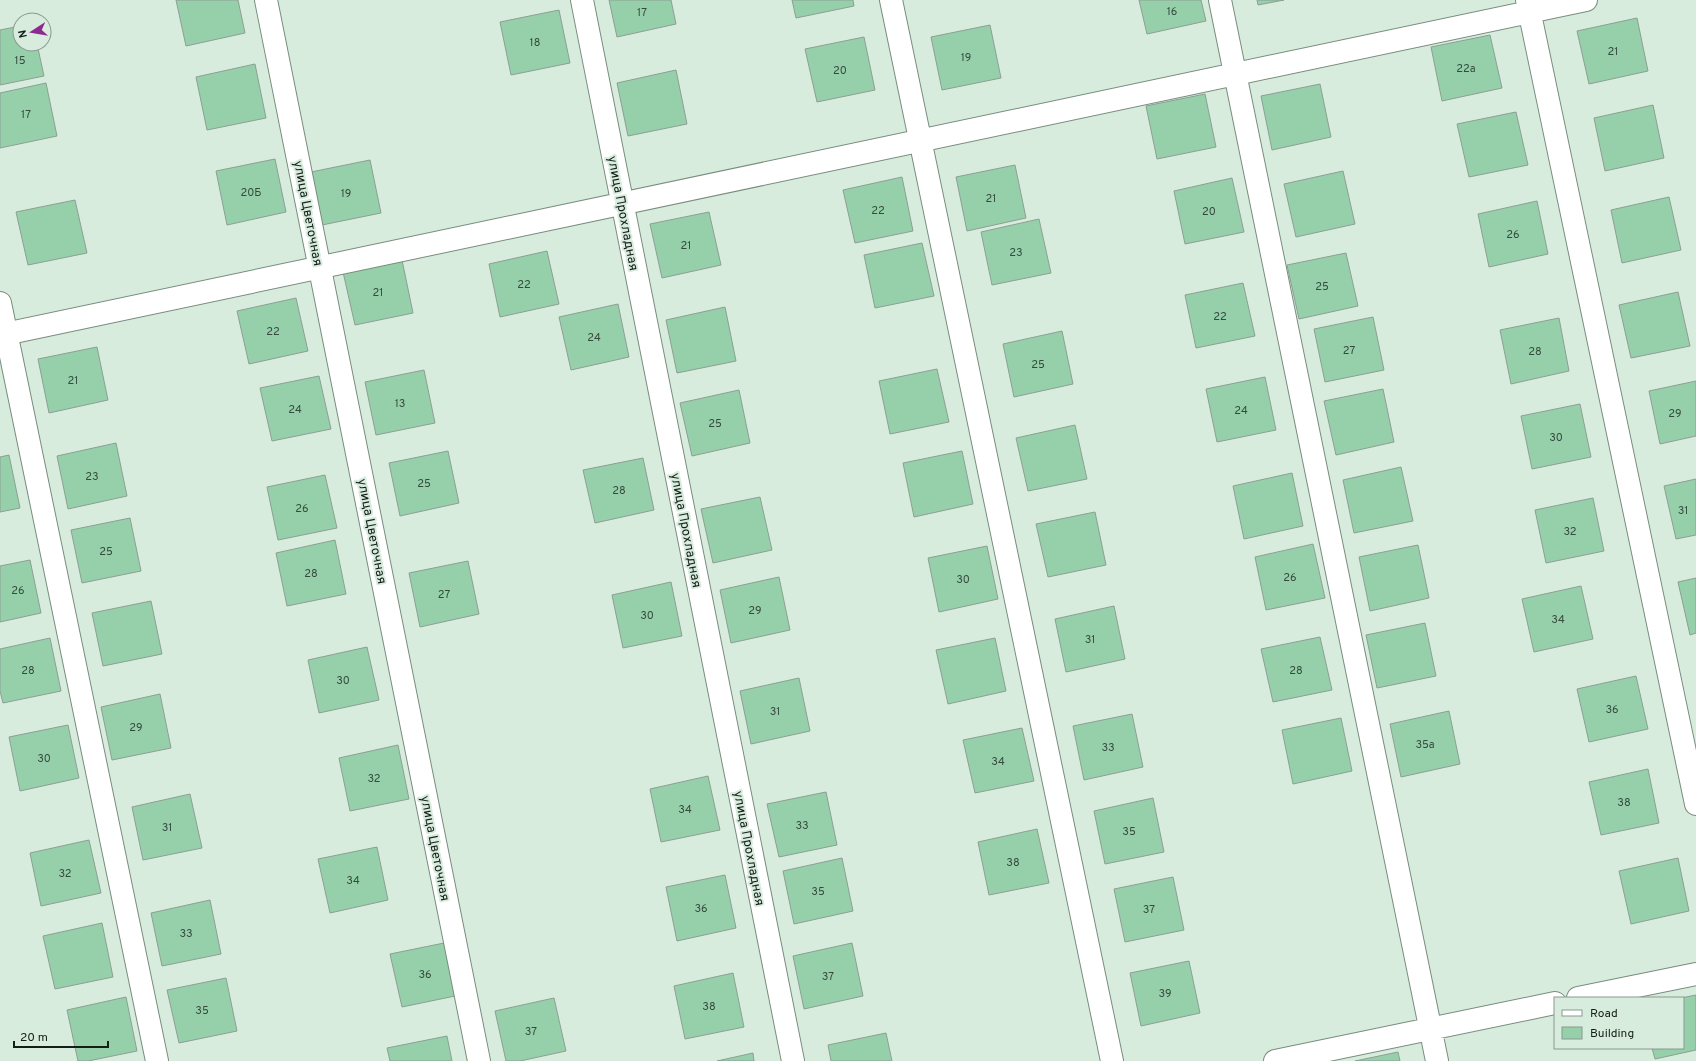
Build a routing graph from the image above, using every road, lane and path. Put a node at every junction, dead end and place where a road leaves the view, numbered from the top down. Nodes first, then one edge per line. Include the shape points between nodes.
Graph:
1 (266, 0) edge
2 (582, 0) edge
3 (891, 0) edge
4 (1220, 0) edge
5 (1586, 0) edge
6 (1528, 6) edge
7 (1235, 74) junction
8 (920, 140) junction
9 (622, 203) junction
10 (320, 267) junction
11 (0, 303) edge
12 (3, 334) edge
13 (1696, 804) edge
14 (1696, 974) edge
15 (1583, 997) edge
16 (1554, 1003) edge
17 (1431, 1028) junction
18 (157, 1061) edge
19 (479, 1061) edge
20 (793, 1061) edge
21 (1112, 1061) edge
22 (1275, 1061) edge
23 (1437, 1061) edge

1 - 10 street, улица Цветочная
2 - 9 street, улица Прохладная
3 - 8 street
4 - 7 street
5 - 6 street
6 - 7 street
6 - 13 street
7 - 8 street
7 - 17 street
8 - 9 street
8 - 21 street
9 - 10 street
9 - 20 street, улица Прохладная
10 - 12 street
10 - 19 street, улица Цветочная
11 - 12 street
12 - 18 street
14 - 15 street
16 - 17 street
17 - 22 street
17 - 23 street

